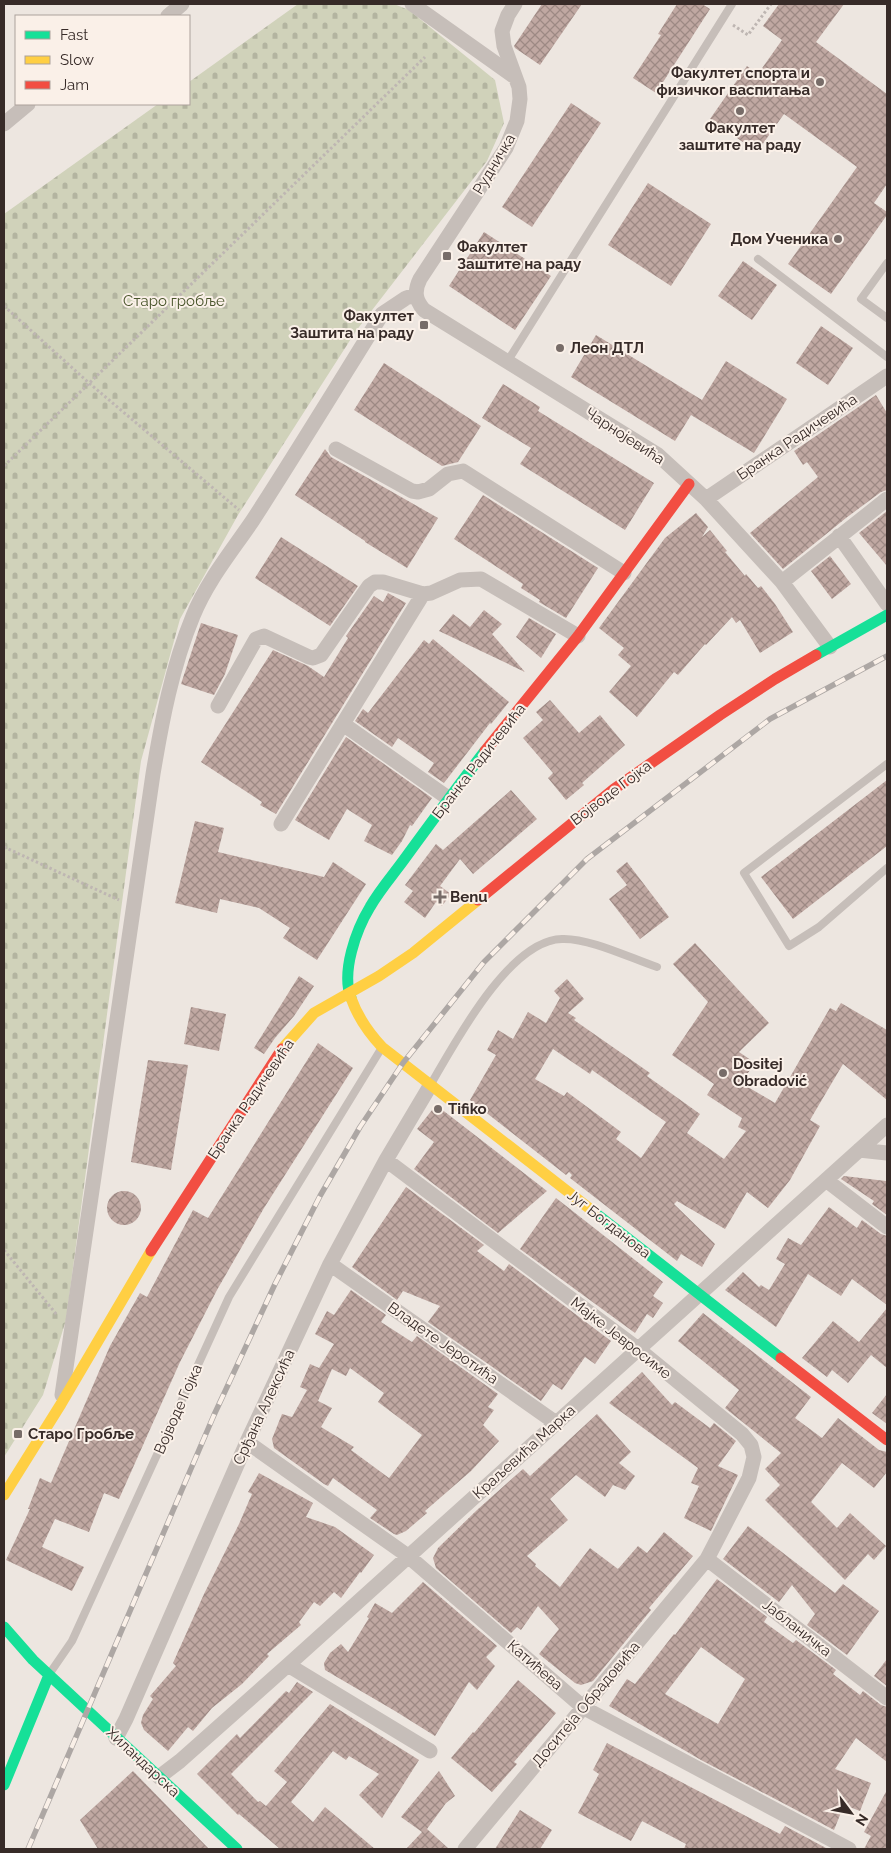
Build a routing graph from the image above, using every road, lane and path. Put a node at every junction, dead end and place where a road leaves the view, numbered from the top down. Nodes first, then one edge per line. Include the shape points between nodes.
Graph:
1 (182, 4) edge
2 (412, 4) edge
3 (515, 4) edge
4 (732, 4) edge
5 (771, 4) edge
6 (169, 15) edge
7 (722, 18) junction
8 (425, 57) dead end
9 (515, 77) junction
10 (27, 105) edge
11 (4, 124) edge
12 (758, 259) dead end
13 (887, 263) edge
14 (415, 295) junction
15 (4, 306) edge
16 (887, 318) edge
17 (887, 357) edge
18 (507, 362) junction
19 (887, 376) edge
20 (89, 383) junction
21 (336, 449) dead end
22 (4, 466) edge
23 (689, 484) junction
24 (706, 499) junction
25 (887, 499) edge
26 (252, 521) junction
27 (839, 536) junction
28 (624, 573) junction
29 (782, 582) junction
30 (423, 594) junction
31 (887, 604) edge
32 (887, 615) edge
33 (578, 636) junction
34 (830, 647) junction
35 (218, 706) dead end
36 (343, 724) junction
37 (887, 764) edge
38 (448, 798) junction
39 (281, 824) dead end
40 (4, 847) edge
41 (887, 868) edge
42 (134, 906) junction
43 (657, 967) dead end
44 (349, 993) junction
45 (382, 1047) junction
46 (430, 1086) junction
47 (887, 1125) edge
48 (859, 1150) junction
49 (887, 1153) edge
50 (386, 1160) junction
51 (826, 1180) junction
52 (887, 1227) edge
53 (4, 1250) edge
54 (330, 1264) junction
55 (700, 1294) junction
56 (71, 1333) junction
57 (638, 1349) junction
58 (61, 1404) junction
59 (556, 1423) junction
60 (887, 1440) edge
61 (247, 1442) junction
62 (4, 1495) edge
63 (408, 1556) junction
64 (707, 1559) junction
65 (4, 1628) edge
66 (288, 1665) junction
67 (49, 1675) junction
68 (887, 1698) edge
69 (584, 1708) junction
70 (116, 1738) junction
71 (430, 1751) dead end
72 (159, 1777) junction
73 (4, 1785) edge
74 (237, 1849) edge
75 (465, 1849) edge
76 (847, 1849) edge

1 - 6 street
2 - 9 street
3 - 9 street, Рудничка via 502,31
4 - 7 lane
5 - 7 path via 748,35
7 - 18 lane
8 - 20 path
9 - 14 street, Рудничка via 519,110 512,135 420,279
10 - 11 street
12 - 17 lane
13 - 16 lane via 861,299
14 - 18 street, Чарнојевића via 424,310
14 - 26 street via 382,314
15 - 20 path
18 - 23 street, Чарнојевића via 658,455
19 - 24 street, Бранка Радичевића
20 - 22 path
20 - 26 path
21 - 28 street via 412,491 429,489 448,474 463,471
23 - 24 street, Чарнојевића
23 - 28 street, Бранка Радичевића
24 - 29 street, Чарнојевића
25 - 27 street
26 - 42 street via 206,589 179,654 160,730
27 - 29 street
27 - 31 street
28 - 33 street, Бранка Радичевића
29 - 34 street, Чарнојевића
30 - 33 street via 460,580 481,579
30 - 35 street via 382,582 369,586 324,653 318,657 309,657 260,637
30 - 36 street
32 - 34 street, Војводе Гојка
33 - 38 street, Бранка Радичевића
34 - 44 street, Војводе Гојка via 720,715 614,789 413,953
36 - 38 street
36 - 39 street
37 - 41 lane via 744,873 789,946 819,927
38 - 44 street, Бранка Радичевића via 369,908 348,964
40 - 42 path
42 - 56 street
43 - 46 lane via 592,944 563,939 546,942 512,967 485,997
44 - 45 street, Југ Богданова via 357,1015
44 - 58 street, Бранка Радичевића via 314,1013 284,1046 148,1255
45 - 46 street, Југ Богданова
45 - 67 lane, Војводе Гојка via 229,1297 72,1641
46 - 50 street, Срђана Алексића
46 - 55 street, Југ Богданова
47 - 48 street, Краљевића Марка
48 - 49 street
48 - 51 street, Краљевића Марка
50 - 54 street, Срђана Алексића
50 - 57 street, Мајке Јевросиме
51 - 52 street
51 - 55 street, Краљевића Марка
53 - 56 path
54 - 59 street, Владете Јеротића
54 - 61 street, Срђана Алексића
55 - 57 street, Краљевића Марка
55 - 60 street, Југ Богданова
56 - 58 street
57 - 59 street, Краљевића Марка
57 - 64 street, Мајке Јевросиме via 742,1434 751,1445 754,1457 749,1478
58 - 62 street, Бранка Радичевића
59 - 63 street, Краљевића Марка
61 - 63 street, Катићева
61 - 70 street, Срђана Алексића
63 - 66 street, Краљевића Марка
63 - 69 street, Катићева
64 - 68 street, Јабланичка
64 - 69 street, Доситеја Обрадовића
65 - 67 street, Хиландарска
66 - 71 street
66 - 72 street, Краљевића Марка
67 - 70 street, Хиландарска
67 - 73 street, Војводе Гојка
69 - 75 street, Доситеја Обрадовића
69 - 76 street, Катићева
70 - 72 street, Хиландарска
72 - 74 street, Хиландарска

